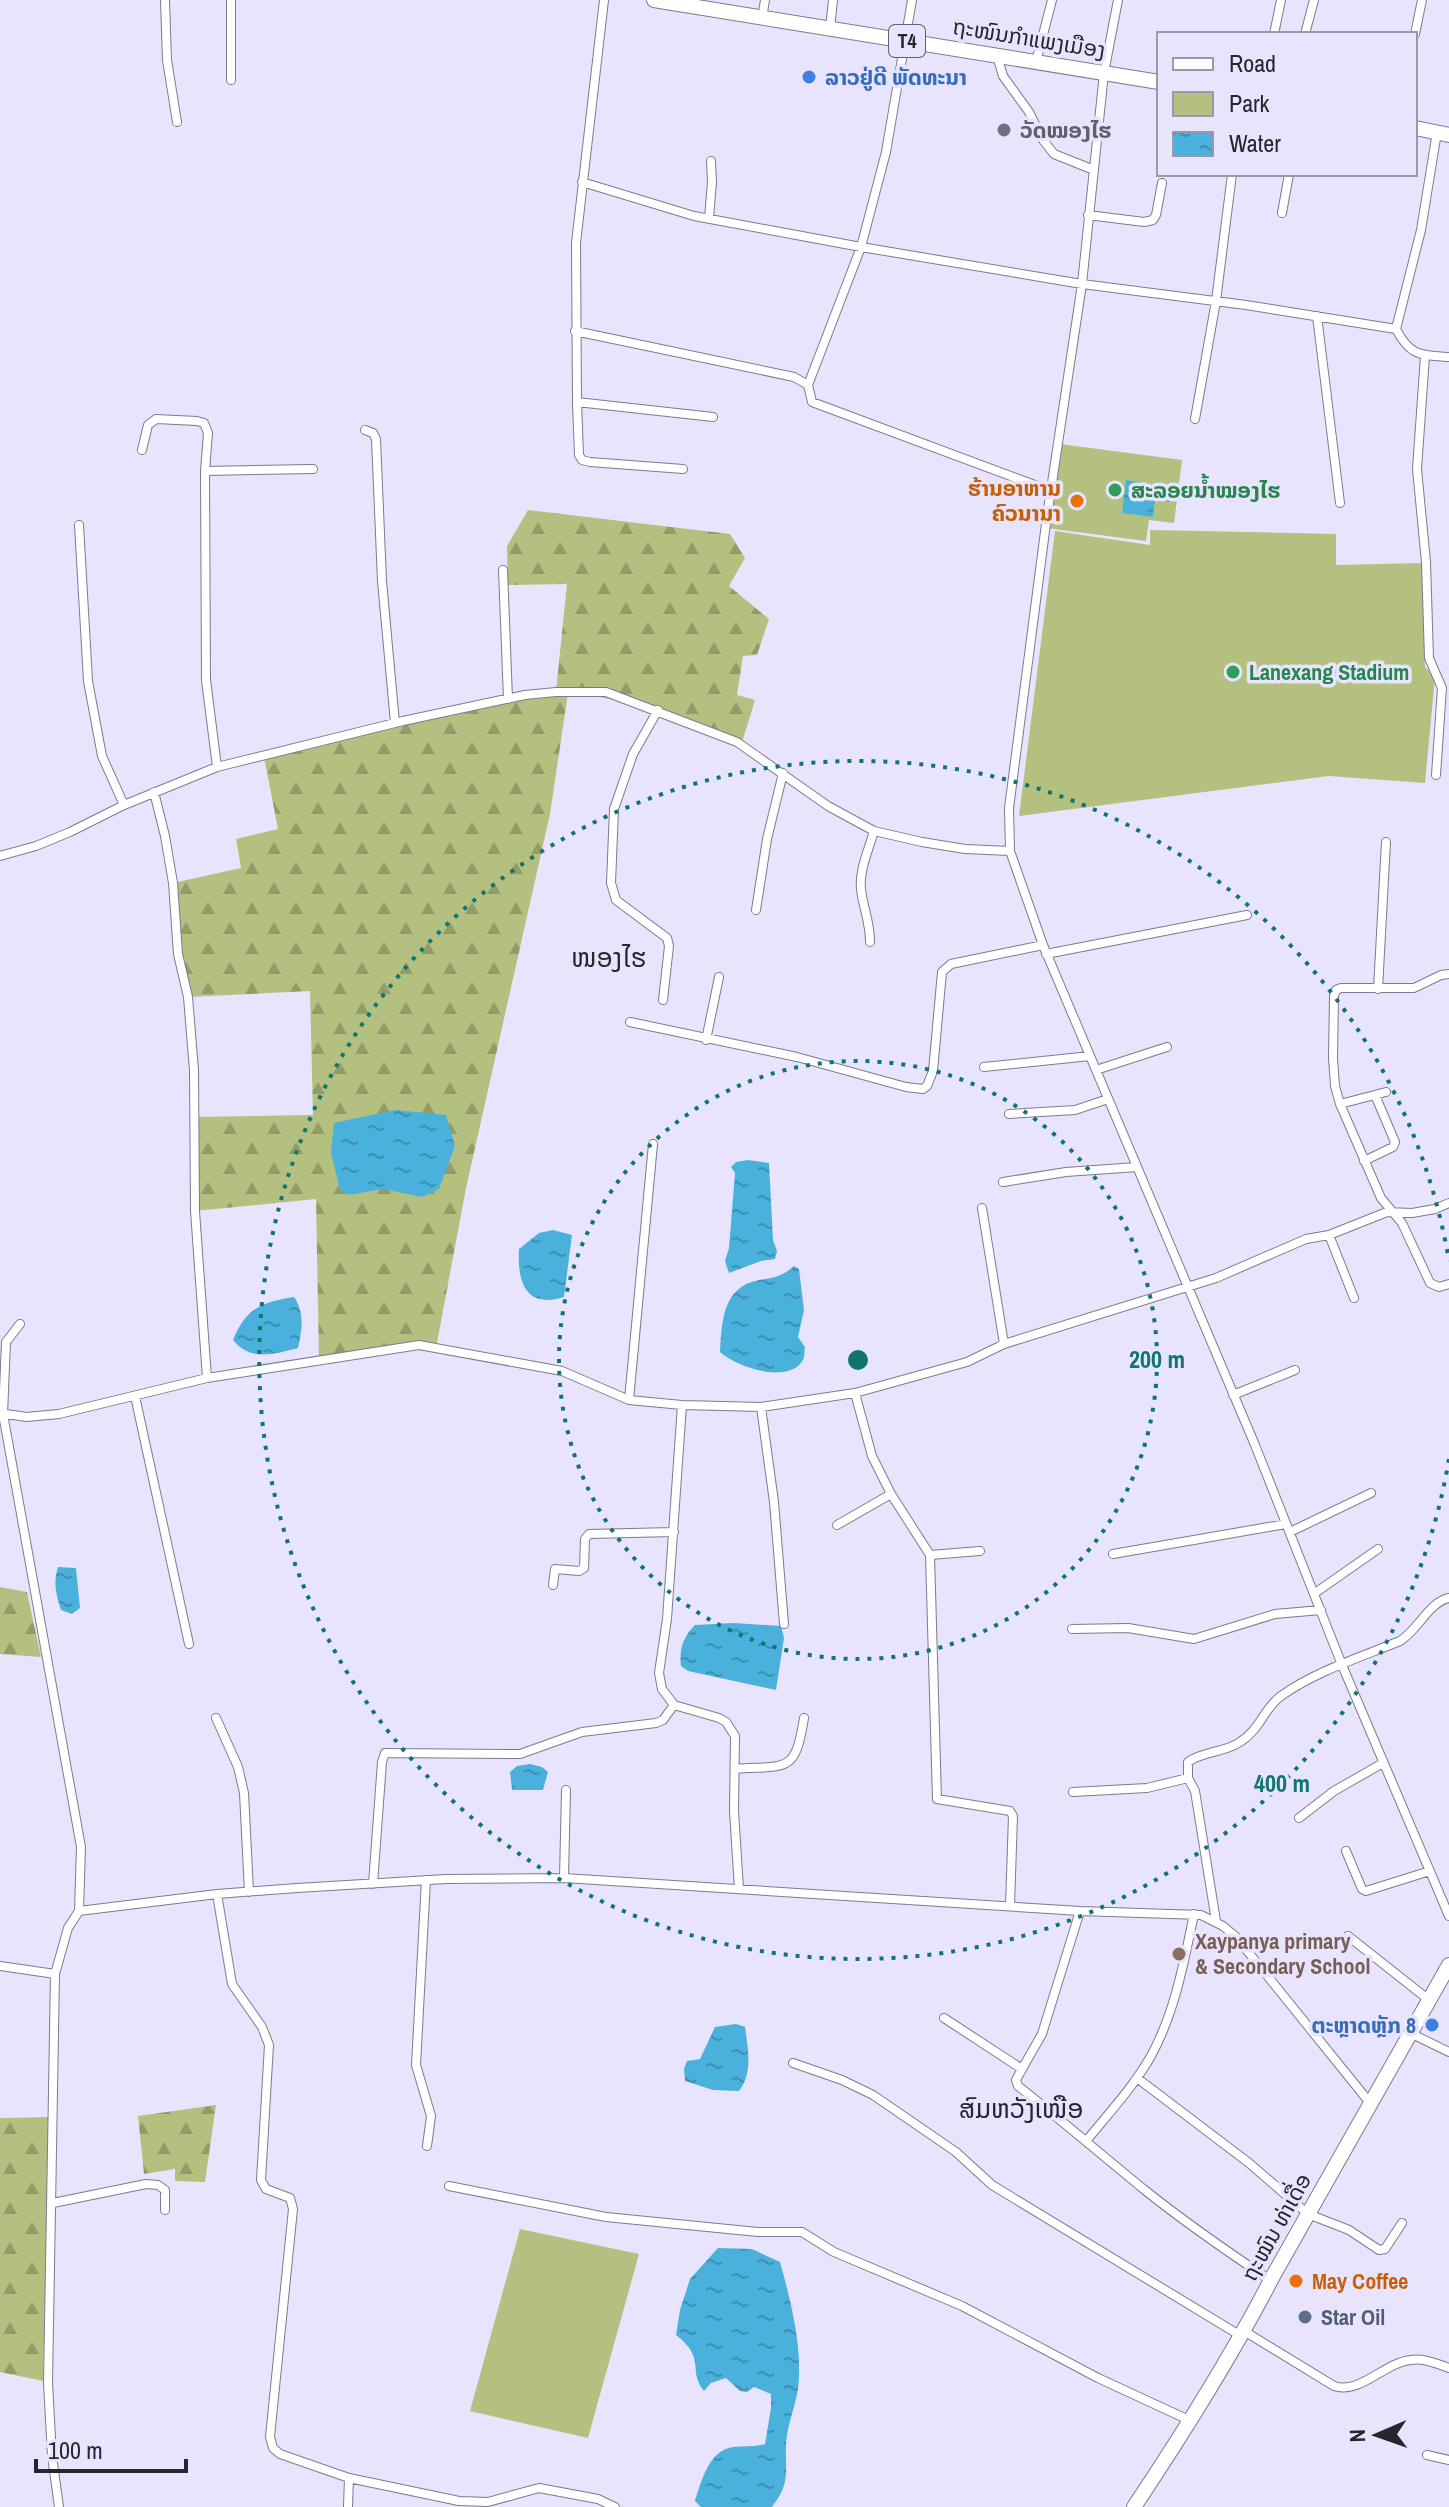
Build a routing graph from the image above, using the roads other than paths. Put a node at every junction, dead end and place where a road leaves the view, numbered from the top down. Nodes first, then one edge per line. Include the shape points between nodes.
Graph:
1 (165, 0) edge
2 (231, 0) edge
3 (604, 0) edge
4 (654, 0) edge
5 (765, 0) edge
6 (833, 0) edge
7 (912, 0) edge
8 (1052, 0) edge
9 (1118, 0) edge
10 (1281, 0) edge
11 (1314, 0) edge
12 (1422, 0) edge
13 (709, 5) edge
14 (762, 18) junction
15 (830, 29) junction
16 (1274, 32) edge
17 (1306, 32) edge
18 (1415, 32) edge
19 (907, 41) junction
20 (997, 56) junction
21 (1036, 62) junction
22 (1104, 73) junction
23 (231, 80) dead end
24 (1157, 82) edge
25 (177, 122) dead end
26 (1417, 128) edge
27 (1443, 133) edge
28 (711, 161) dead end
29 (1094, 170) junction
30 (1232, 176) edge
31 (1289, 176) edge
32 (582, 182) junction
33 (1162, 183) dead end
34 (1282, 213) dead end
35 (1088, 215) junction
36 (709, 218) junction
37 (861, 247) junction
38 (1082, 284) junction
39 (1216, 301) junction
40 (1317, 316) junction
41 (1396, 329) junction
42 (575, 331) junction
43 (1425, 356) junction
44 (1449, 357) edge
45 (808, 385) junction
46 (577, 402) junction
47 (713, 417) dead end
48 (1195, 419) dead end
49 (365, 430) dead end
50 (142, 450) dead end
51 (313, 469) dead end
52 (683, 469) dead end
53 (205, 471) junction
54 (1051, 491) junction
55 (1340, 503) dead end
56 (79, 525) dead end
57 (503, 570) dead end
58 (508, 699) junction
59 (658, 710) junction
60 (395, 723) junction
61 (217, 767) junction
62 (783, 773) junction
63 (1436, 775) dead end
64 (154, 792) junction
65 (124, 805) junction
66 (874, 831) junction
67 (1386, 842) dead end
68 (1010, 851) junction
69 (0, 856) edge
70 (756, 910) dead end
71 (1247, 915) dead end
72 (870, 942) dead end
73 (1044, 949) junction
74 (1449, 974) edge
75 (719, 977) dead end
76 (1378, 989) junction
77 (663, 1000) dead end
78 (630, 1022) dead end
79 (706, 1040) junction
80 (1167, 1047) dead end
81 (1090, 1056) junction
82 (984, 1067) dead end
83 (1096, 1070) junction
84 (1386, 1092) dead end
85 (1375, 1095) junction
86 (1108, 1099) junction
87 (1340, 1104) junction
88 (1009, 1114) dead end
89 (653, 1144) dead end
90 (1364, 1161) junction
91 (1137, 1167) junction
92 (1003, 1182) dead end
93 (1449, 1203) edge
94 (982, 1208) dead end
95 (1391, 1212) junction
96 (1329, 1235) junction
97 (1449, 1284) edge
98 (1187, 1288) junction
99 (1354, 1298) dead end
100 (20, 1324) dead end
101 (3, 1344) edge
102 (1004, 1344) junction
103 (1295, 1370) dead end
104 (207, 1378) junction
105 (855, 1393) junction
106 (1233, 1395) junction
107 (135, 1396) junction
108 (629, 1400) junction
109 (682, 1405) junction
110 (761, 1407) junction
111 (2, 1413) edge
112 (1371, 1493) dead end
113 (891, 1494) junction
114 (837, 1525) dead end
115 (1288, 1528) junction
116 (674, 1532) junction
117 (1378, 1549) dead end
118 (980, 1551) dead end
119 (1113, 1554) dead end
120 (930, 1555) junction
121 (553, 1585) dead end
122 (1315, 1593) junction
123 (1449, 1598) edge
124 (1321, 1610) junction
125 (784, 1624) dead end
126 (1072, 1629) dead end
127 (189, 1644) dead end
128 (1342, 1665) junction
129 (674, 1705) junction
130 (216, 1718) dead end
131 (804, 1718) dead end
132 (1383, 1763) junction
133 (736, 1769) junction
134 (1188, 1778) junction
135 (566, 1790) dead end
136 (1073, 1792) dead end
137 (1299, 1818) dead end
138 (1346, 1851) dead end
139 (1430, 1871) junction
140 (564, 1878) junction
141 (426, 1880) junction
142 (373, 1884) junction
143 (739, 1889) junction
144 (249, 1892) junction
145 (217, 1894) junction
146 (1010, 1906) junction
147 (79, 1911) junction
148 (1080, 1911) junction
149 (1194, 1914) junction
150 (1449, 1916) edge
151 (1216, 1921) junction
152 (1348, 1936) dead end
153 (1449, 1965) edge
154 (0, 1966) edge
155 (55, 1974) junction
156 (1429, 2000) junction
157 (944, 2018) dead end
158 (1410, 2033) junction
159 (1449, 2052) edge
160 (793, 2063) dead end
161 (1022, 2069) junction
162 (1137, 2078) junction
163 (1370, 2103) junction
164 (1087, 2140) junction
165 (427, 2146) dead end
166 (449, 2186) dead end
167 (53, 2203) junction
168 (165, 2210) dead end
169 (1308, 2214) junction
170 (1402, 2223) dead end
171 (1270, 2280) junction
172 (1242, 2334) junction
173 (1449, 2368) edge
174 (1191, 2421) junction
175 (1427, 2455) dead end
176 (1449, 2460) edge
177 (349, 2478) junction
178 (498, 2503) edge
179 (604, 2505) edge
180 (59, 2507) edge
181 (348, 2507) edge
182 (615, 2507) edge
183 (1134, 2507) edge

1 - 25 street
2 - 23 street
3 - 32 street
4 - 13 main road, ຖະໜົນກຳແພງເມືອງ / T4
5 - 14 street
6 - 15 street
7 - 19 street
8 - 21 street
9 - 22 street
10 - 16 street
11 - 17 street
12 - 18 street
13 - 14 main road, ຖະໜົນກຳແພງເມືອງ / T4
14 - 15 main road, ຖະໜົນກຳແພງເມືອງ / T4
15 - 19 main road, ຖະໜົນກຳແພງເມືອງ / T4
19 - 20 main road, ຖະໜົນກຳແພງເມືອງ / T4
19 - 37 street
20 - 21 main road, ຖະໜົນກຳແພງເມືອງ / T4
20 - 29 street via 1003,76 1054,154
21 - 22 main road, ຖະໜົນກຳແພງເມືອງ / T4
22 - 24 main road, ຖະໜົນກຳແພງເມືອງ / T4
22 - 29 street
26 - 27 main road
27 - 41 street
28 - 36 street
29 - 35 street
30 - 39 street
31 - 34 street
32 - 36 street
32 - 42 street
33 - 35 street via 1153,220
35 - 38 street
36 - 37 street
37 - 38 street
37 - 45 street
38 - 39 street
38 - 54 street
39 - 40 street
39 - 48 street
40 - 41 street
40 - 55 street
41 - 43 street via 1411,351
42 - 45 street via 794,377
42 - 46 street
43 - 44 street
43 - 63 street via 1417,469 1429,658 1442,688
45 - 54 street via 812,402
46 - 47 street
46 - 52 street via 582,460
49 - 60 street via 376,439
50 - 53 street via 148,425 156,419 204,423
51 - 53 street
53 - 61 street via 206,680
54 - 68 street via 1009,808
56 - 65 street via 88,681 102,756
57 - 58 street
58 - 59 street via 606,692
58 - 60 street
59 - 62 street via 737,742
59 - 77 street via 633,754 614,809 611,883 616,900 667,938
60 - 61 street
61 - 64 street
62 - 66 street
62 - 70 street
64 - 65 street
64 - 104 street via 188,997
65 - 69 street via 36,846
66 - 68 street
66 - 72 street via 861,874
67 - 76 street
68 - 73 street
71 - 73 street
73 - 79 street via 951,964 942,972 933,1071 923,1089
73 - 81 street
74 - 76 street via 1414,988
75 - 79 street
76 - 87 street via 1341,988 1334,996
78 - 79 street
80 - 83 street
81 - 82 street
81 - 83 street
83 - 86 street
84 - 85 street
85 - 87 street
85 - 90 street via 1394,1145
86 - 88 street via 1075,1110
86 - 91 street
87 - 90 street
89 - 108 street
90 - 95 street
91 - 92 street
91 - 98 street
93 - 95 street
94 - 102 street
95 - 96 street
95 - 97 street via 1402,1223 1430,1283
96 - 98 street via 1306,1239
96 - 99 street
98 - 102 street
98 - 106 street
100 - 101 street
101 - 111 street
102 - 105 street via 967,1362
103 - 106 street
104 - 107 street
104 - 108 street via 419,1345 562,1371
105 - 110 street
105 - 113 street via 872,1456
106 - 115 street
107 - 111 street via 59,1414
107 - 127 street
108 - 109 street
109 - 110 street
109 - 116 street
110 - 125 street
111 - 147 street via 81,1847
112 - 115 street
113 - 114 street
113 - 120 street
115 - 119 street
115 - 122 street
116 - 121 street via 589,1534 584,1568 555,1569
116 - 129 street via 659,1673 662,1689
117 - 122 street
118 - 120 street
120 - 146 street via 937,1799 1010,1811
122 - 124 street
123 - 128 street via 1437,1603 1400,1641
124 - 126 street via 1275,1614 1194,1639 1128,1628
124 - 128 street
128 - 132 street
128 - 134 street via 1279,1697 1239,1744 1188,1762
129 - 133 street via 726,1722 735,1736
129 - 142 street via 656,1723 582,1732 520,1754 385,1753
130 - 144 street via 244,1793
131 - 133 street via 793,1760
132 - 137 street
132 - 139 street
133 - 143 street
134 - 136 street via 1147,1788
134 - 151 street via 1195,1791
135 - 140 street
138 - 139 street via 1366,1891
139 - 150 street
140 - 141 street
140 - 143 street
141 - 142 street
141 - 165 street via 416,2065 431,2116
142 - 144 street
143 - 146 street
144 - 145 street
145 - 147 street
145 - 177 street via 232,1984 269,2045 261,2180 266,2189 290,2198 293,2209 271,2445 280,2454
146 - 148 street
147 - 155 street
148 - 149 street
148 - 161 street via 1042,2034
149 - 151 street
149 - 162 street via 1171,2010
151 - 163 street via 1236,1937
152 - 156 street
153 - 156 main road, ຖະໝົນ ທ່າເດື່ອ
154 - 155 street
155 - 167 street
156 - 158 main road, ຖະໝົນ ທ່າເດື່ອ
157 - 161 street
158 - 159 street
158 - 163 main road, ຖະໝົນ ທ່າເດື່ອ
160 - 172 street via 873,2095 956,2152 992,2185 1193,2310
161 - 164 street via 1018,2086
162 - 164 street
162 - 169 street
163 - 169 main road, ຖະໝົນ ທ່າເດື່ອ
164 - 171 street via 1158,2200
166 - 174 street via 606,2217 802,2232 834,2252 962,2306
167 - 168 street via 146,2184 165,2190
167 - 180 street via 48,2383
169 - 170 street via 1349,2230 1379,2250
169 - 171 main road, ຖະໝົນ ທ່າເດື່ອ
171 - 172 main road, ຖະໝົນ ທ່າເດື່ອ
172 - 173 street via 1343,2389 1412,2359
172 - 174 main road, ຖະໝົນ ທ່າເດື່ອ
174 - 183 main road, ຖະໝົນ ທ່າເດື່ອ
175 - 176 street
177 - 178 street
177 - 181 street
178 - 179 street via 539,2488
179 - 182 street

